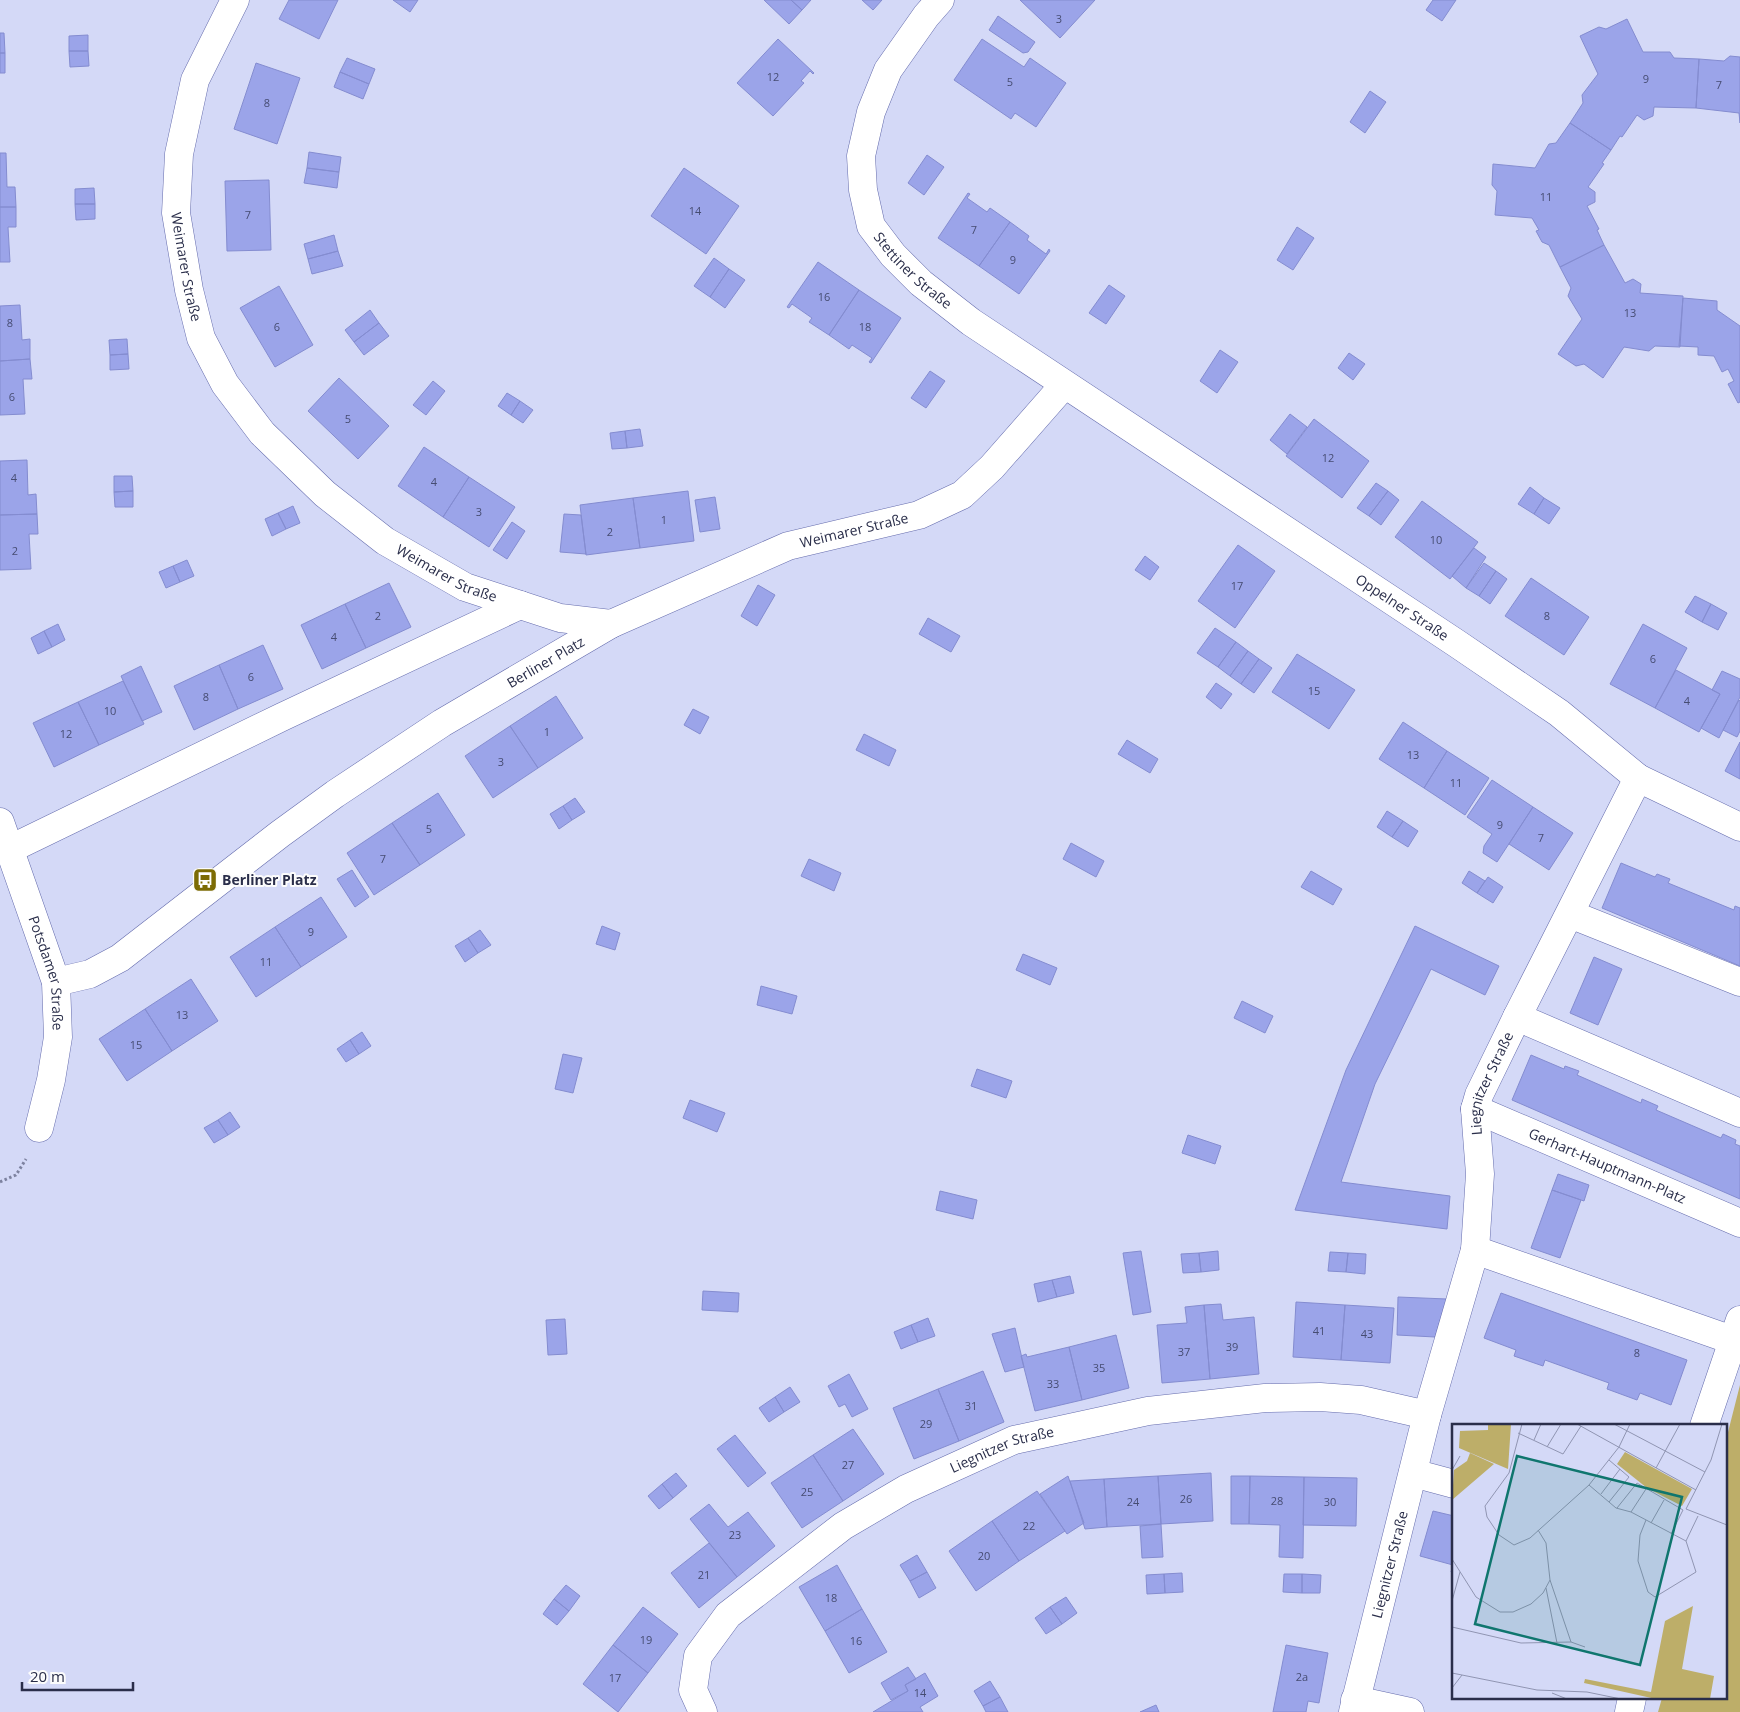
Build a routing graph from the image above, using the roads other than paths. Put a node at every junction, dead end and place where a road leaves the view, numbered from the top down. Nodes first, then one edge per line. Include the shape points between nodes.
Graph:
1 (235, 0) edge
2 (940, 0) edge
3 (1064, 385) junction
4 (520, 605) junction
5 (612, 624) junction
6 (1638, 778) junction
7 (0, 822) edge
8 (1740, 827) edge
9 (8, 850) junction
10 (1570, 914) junction
11 (56, 982) junction
12 (1740, 982) edge
13 (1517, 1016) junction
14 (1475, 1109) junction
15 (1740, 1113) edge
16 (39, 1128) dead end
17 (1740, 1223) edge
18 (1475, 1250) junction
19 (1736, 1330) edge
20 (1426, 1415) junction
21 (1705, 1424) edge
22 (1413, 1473) junction
23 (1452, 1483) edge
24 (1354, 1706) edge
25 (703, 1712) edge
26 (1410, 1712) edge

1 - 4 street, Weimarer Straße via 195,80 179,154 176,213 188,290 201,338 225,384 262,434 325,494 385,541 465,587
2 - 3 street, Stettiner Straße via 888,70 871,112 861,156 862,190 872,226 893,255 920,283
3 - 5 street, Weimarer Straße via 992,467 962,495 919,515 788,546
3 - 6 street, Oppelner Straße via 1559,713
4 - 5 street, Weimarer Straße via 560,618
4 - 9 street
5 - 11 street, Berliner Platz via 442,723 335,794 120,958 90,974
6 - 8 street, Oppelner Straße
6 - 10 street, Liegnitzer Straße
7 - 9 street, Potsdamer Straße
9 - 11 street, Potsdamer Straße
10 - 12 street
10 - 13 street, Liegnitzer Straße
11 - 16 street, Potsdamer Straße via 58,1037
13 - 14 street, Liegnitzer Straße
13 - 15 street
14 - 17 street, Gerhart-Hauptmann-Platz
14 - 18 street, Liegnitzer Straße via 1480,1174
18 - 19 street
18 - 20 street, Liegnitzer Straße
19 - 21 street
20 - 22 street, Liegnitzer Straße
20 - 25 street, Liegnitzer Straße via 1361,1400 1265,1398 1148,1411 1014,1440 906,1489 843,1526 728,1615 698,1656 693,1690
22 - 23 street
22 - 24 street, Liegnitzer Straße
24 - 26 street

